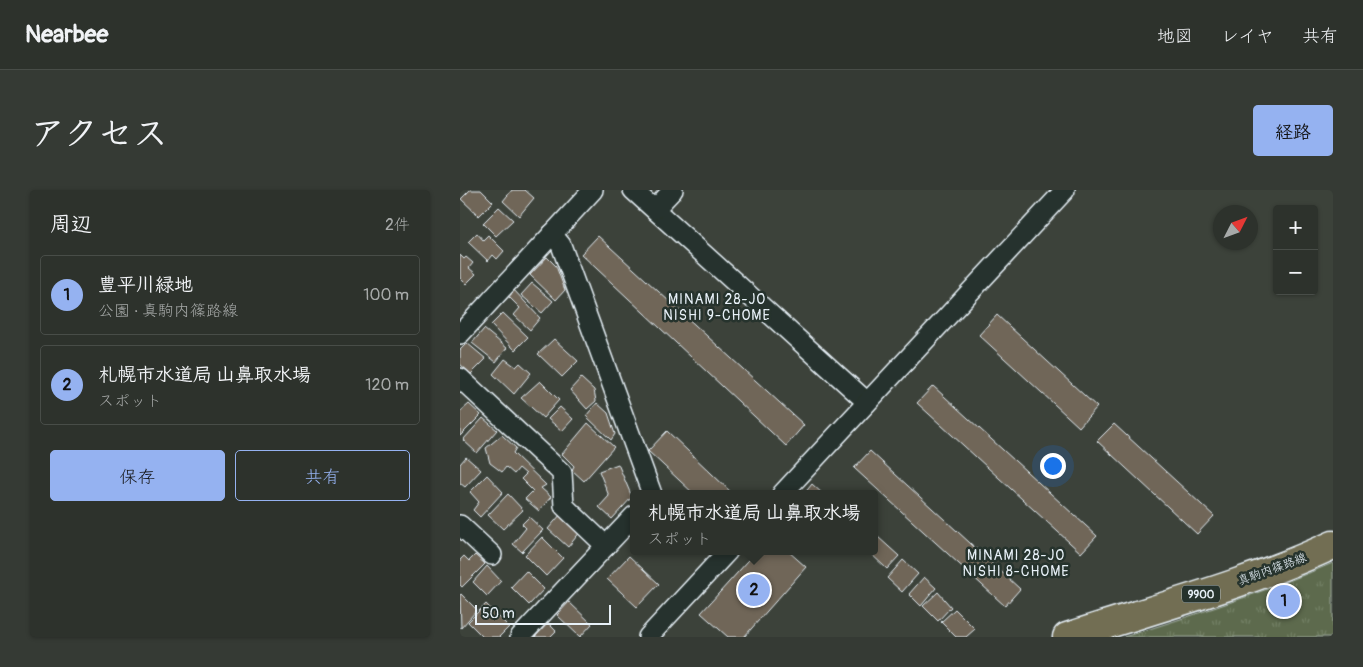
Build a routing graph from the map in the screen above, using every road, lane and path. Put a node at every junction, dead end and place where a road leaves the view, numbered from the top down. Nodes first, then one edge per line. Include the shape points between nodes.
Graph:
1 (593, 190) edge
2 (634, 190) edge
3 (672, 190) edge
4 (1065, 190) edge
5 (655, 209) junction
6 (552, 234) junction
7 (467, 314) edge
8 (460, 334) edge
9 (460, 378) edge
10 (867, 402) junction
11 (651, 490) edge
12 (786, 490) edge
13 (630, 520) edge
14 (460, 525) edge
15 (1333, 545) edge
16 (606, 546) junction
17 (492, 555) dead end
18 (724, 555) edge
19 (520, 637) edge
20 (648, 637) edge
21 (1067, 637) edge

1 - 6 street
2 - 5 street
3 - 5 street
4 - 10 street
5 - 10 street
6 - 7 street
6 - 11 street via 561,245
7 - 8 street
9 - 16 street via 562,473 564,506
10 - 12 street
13 - 16 street
14 - 17 street
15 - 21 main road, 真駒内篠路線 / 9900 via 1230,585
16 - 19 street
18 - 20 street

